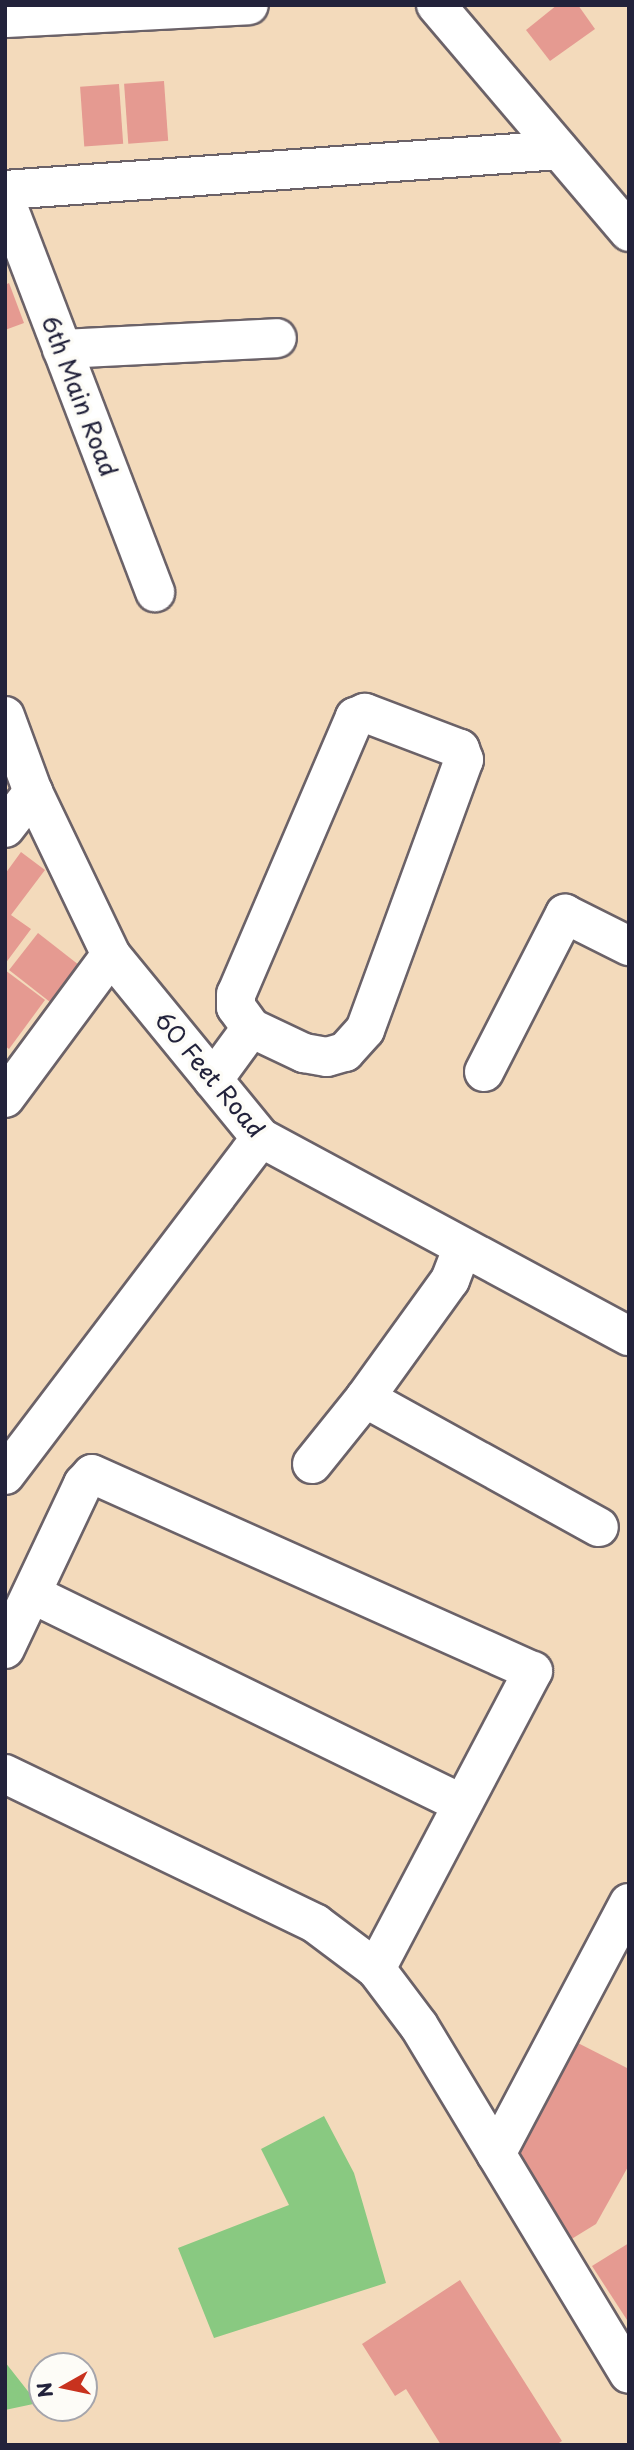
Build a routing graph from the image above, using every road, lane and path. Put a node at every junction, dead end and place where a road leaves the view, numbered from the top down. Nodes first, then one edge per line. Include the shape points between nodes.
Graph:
1 (249, 5) edge
2 (436, 5) edge
3 (5, 18) edge
4 (559, 150) junction
5 (5, 190) edge
6 (5, 199) edge
7 (629, 232) edge
8 (277, 338) dead end
9 (62, 349) junction
10 (155, 592) dead end
11 (5, 716) edge
12 (33, 792) junction
13 (5, 828) edge
14 (629, 946) edge
15 (111, 955) junction
16 (251, 1028) junction
17 (484, 1072) dead end
18 (213, 1080) junction
19 (5, 1098) edge
20 (261, 1138) junction
21 (462, 1249) junction
22 (629, 1336) edge
23 (365, 1398) junction
24 (312, 1464) dead end
25 (5, 1475) edge
26 (598, 1527) dead end
27 (32, 1594) junction
28 (5, 1649) edge
29 (5, 1774) edge
30 (463, 1804) junction
31 (629, 1903) edge
32 (376, 1969) junction
33 (496, 2154) junction
34 (629, 2374) edge

1 - 3 street
2 - 4 street
4 - 5 street
4 - 7 street
6 - 9 street, 6th Main Road
8 - 9 street
9 - 10 street, 6th Main Road
11 - 12 street, 60 Feet Road
12 - 13 street
12 - 15 street, 60 Feet Road
14 - 17 street via 565,914
15 - 18 street, 60 Feet Road
15 - 19 street
16 - 16 street via 304,1053 327,1057 345,1052 365,1030 464,760 460,749 365,713 355,717 236,994 236,1007
16 - 18 street
18 - 20 street, 60 Feet Road
20 - 21 street, 60 Feet Road
20 - 25 street
21 - 22 street, 60 Feet Road
21 - 23 street via 450,1280
23 - 24 street
23 - 26 street
27 - 28 street
27 - 30 street
27 - 30 street via 83,1483 92,1474 533,1671
29 - 32 street via 316,1924
30 - 32 street
31 - 33 street
32 - 33 street via 419,2026
33 - 34 street

